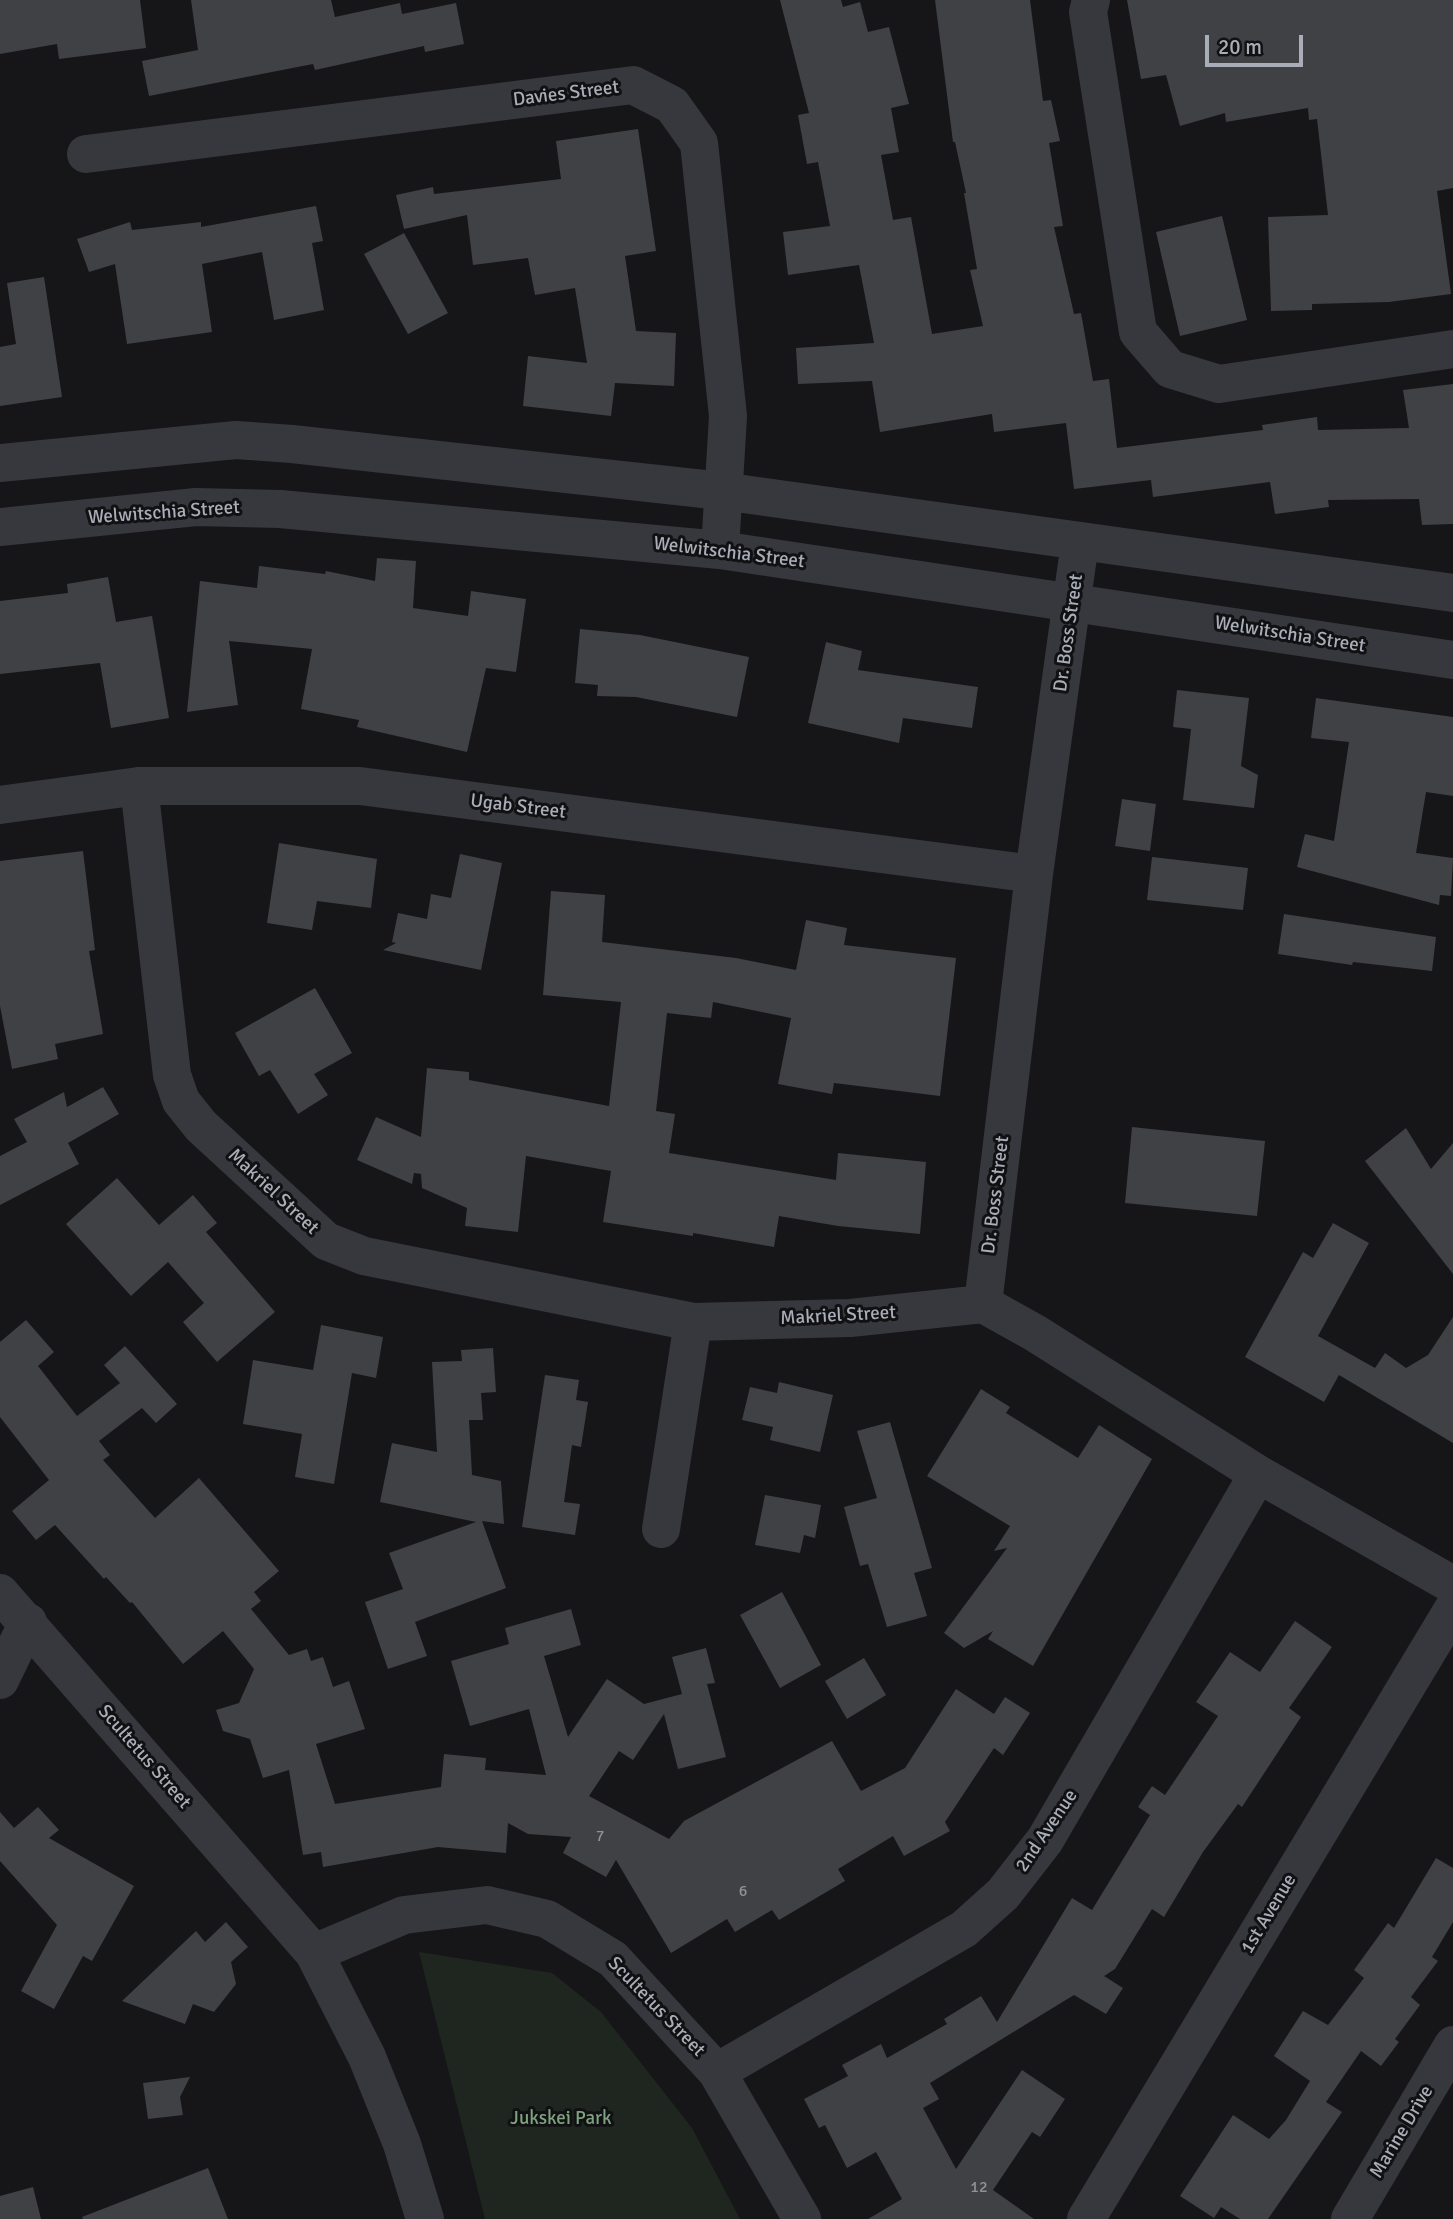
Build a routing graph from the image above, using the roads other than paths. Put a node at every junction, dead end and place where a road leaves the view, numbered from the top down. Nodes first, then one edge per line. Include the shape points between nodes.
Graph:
1 (1091, 0) edge
2 (86, 153) dead end
3 (1453, 349) edge
4 (0, 463) edge
5 (722, 491) junction
6 (0, 527) edge
7 (1080, 542) junction
8 (720, 550) junction
9 (1453, 593) edge
10 (1074, 602) junction
11 (1453, 660) edge
12 (139, 786) junction
13 (0, 805) edge
14 (1034, 874) junction
15 (983, 1304) junction
16 (693, 1322) junction
17 (1258, 1474) junction
18 (661, 1529) dead end
19 (1453, 1585) edge
20 (0, 1593) edge
21 (1453, 1609) edge
22 (28, 1622) junction
23 (0, 1680) edge
24 (314, 1953) junction
25 (1453, 2045) edge
26 (717, 2072) junction
27 (425, 2219) edge
28 (802, 2219) edge
29 (1086, 2219) edge
30 (1350, 2219) edge

1 - 3 street via 1088,12 1138,332 1170,369 1219,384
2 - 5 street, Davies Street via 633,85 672,105 699,143 728,416
4 - 5 street via 236,440
5 - 7 street
5 - 8 street, Davies Street
6 - 8 street, Welwitschia Street via 237,506
7 - 9 street
7 - 10 street, Dr. Boss Street
8 - 10 street, Welwitschia Street
10 - 11 street, Welwitschia Street
10 - 14 street, Dr. Boss Street
12 - 13 street, Ugab Street
12 - 14 street, Ugab Street via 360,786
12 - 16 street, Makriel Street via 172,1075 181,1101 201,1126 318,1235 339,1247 364,1256
14 - 15 street, Dr. Boss Street
15 - 16 street, Makriel Street via 849,1318
15 - 17 street
16 - 18 street
17 - 19 street
17 - 26 street, 2nd Avenue via 1045,1840 1003,1894 964,1929
20 - 22 street, Scultetus Street
21 - 29 street, 1st Avenue
22 - 23 street
22 - 24 street, Scultetus Street
24 - 26 street, Scultetus Street via 404,1915 487,1905 547,1919 613,1959
24 - 27 street, Scultetus Street via 367,2057 402,2144
25 - 30 street, Marine Drive
26 - 28 street, Scultetus Street

